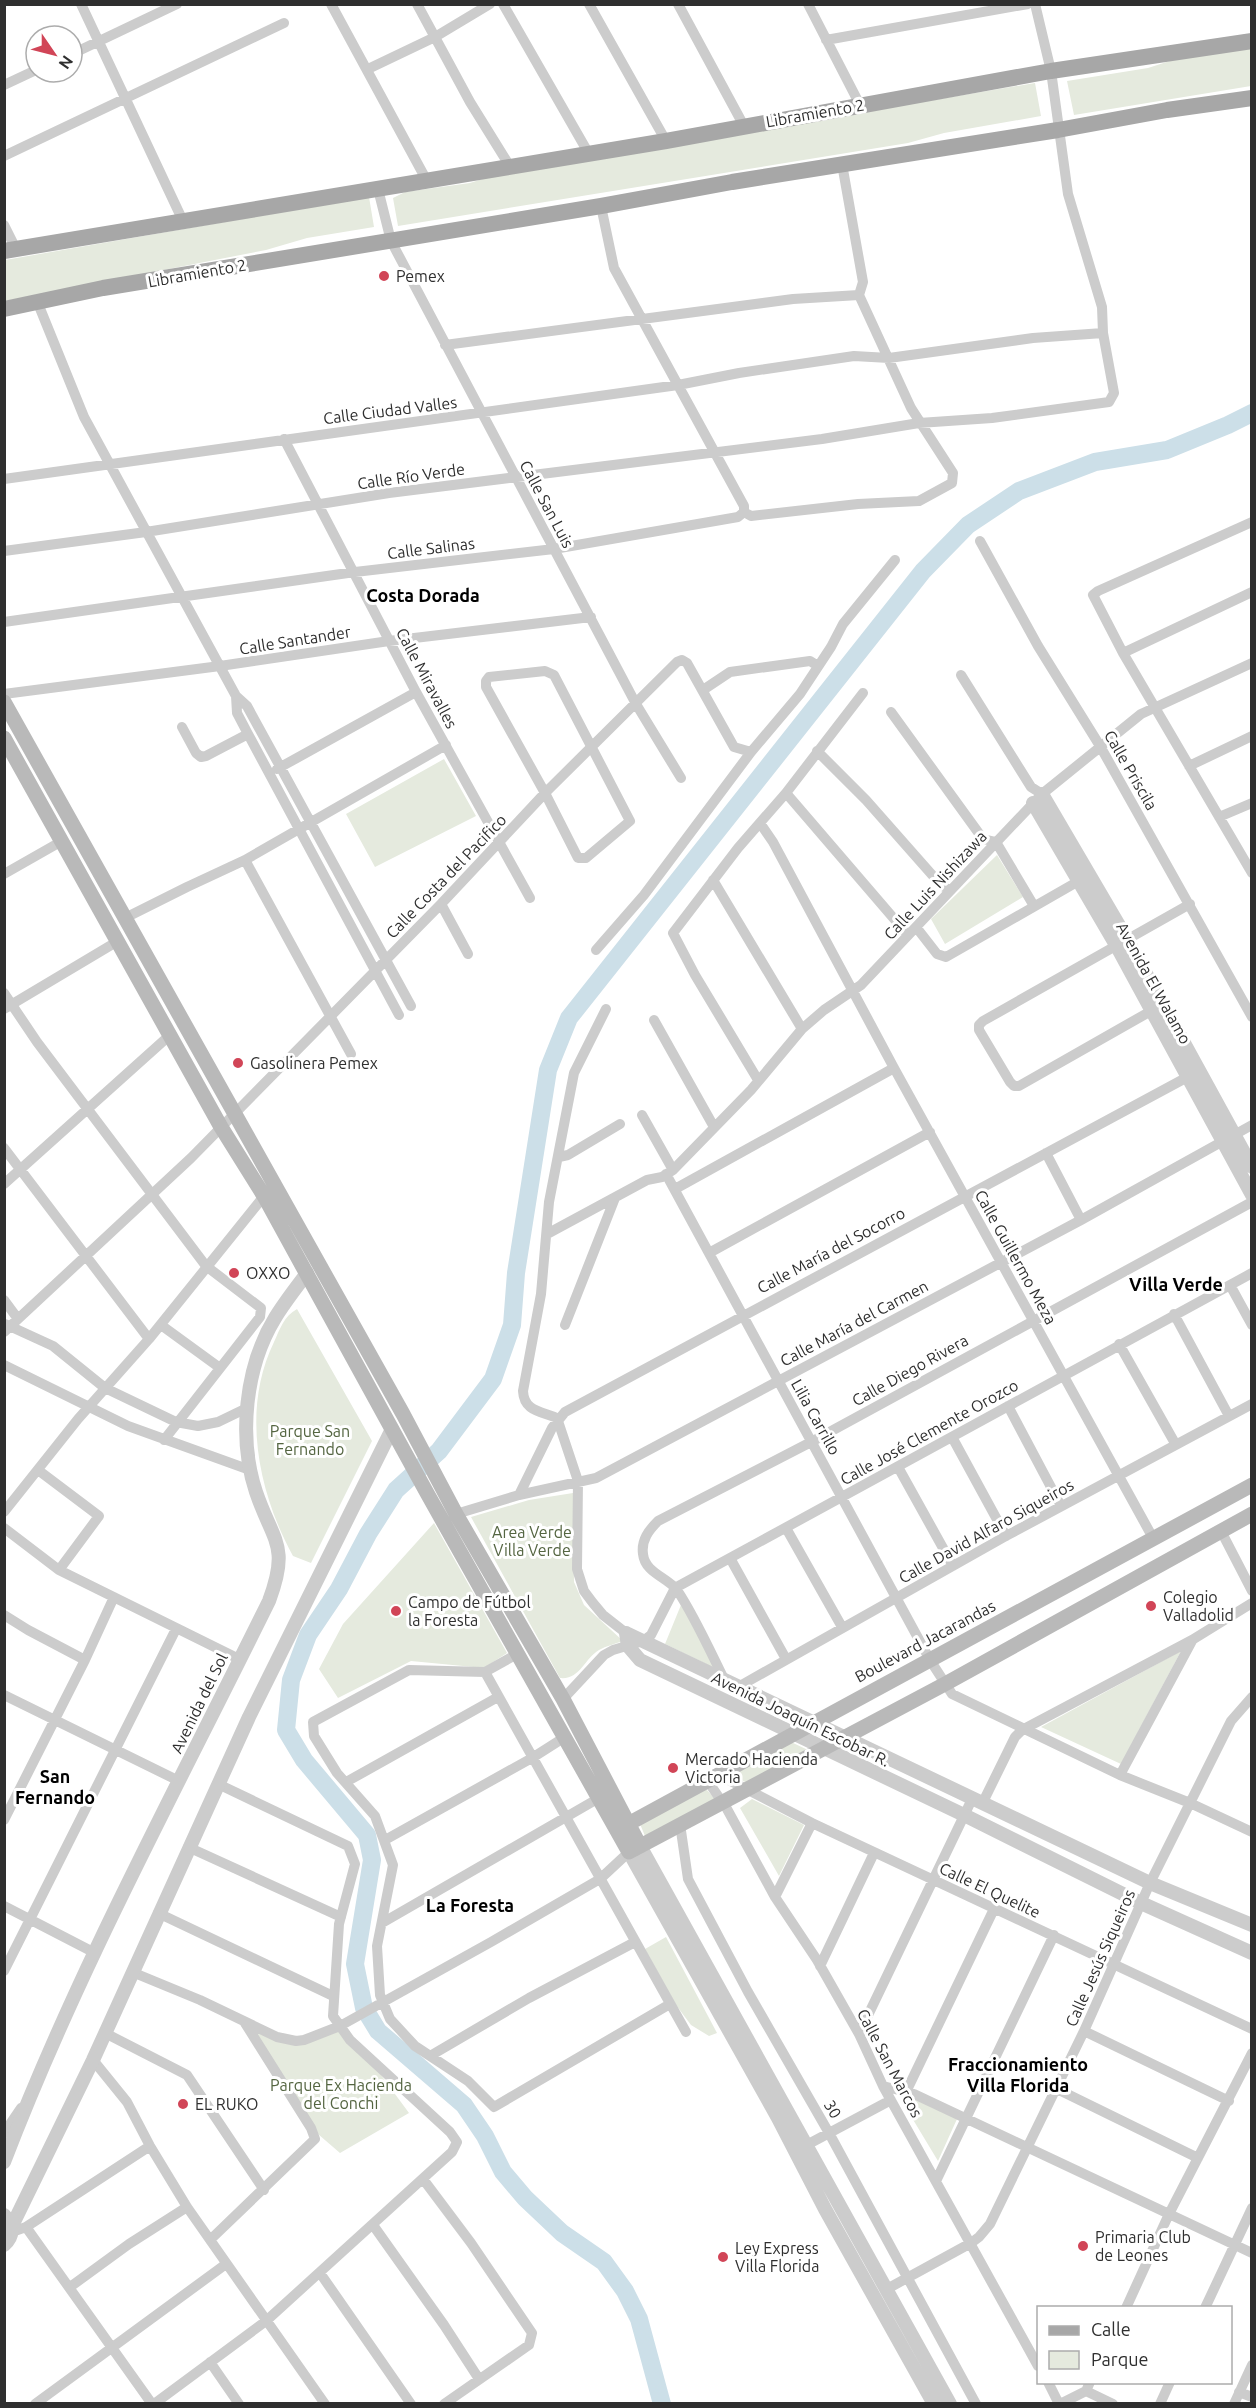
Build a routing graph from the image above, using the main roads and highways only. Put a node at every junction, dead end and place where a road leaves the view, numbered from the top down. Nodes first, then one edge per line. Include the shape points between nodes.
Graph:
1 (1251, 41) edge
2 (1251, 98) edge
3 (10, 250) edge
4 (4, 309) edge
5 (4, 702) edge
6 (6, 742) edge
7 (1251, 1485) edge
8 (1251, 1514) edge
9 (623, 1829) junction

1 - 3 main road, Libramiento 2 via 1052,71 511,168
2 - 4 main road, Libramiento 2 via 842,164
5 - 9 main road via 563,1700
6 - 9 main road via 599,1798
7 - 9 main road, Boulevard Jacarandas
8 - 9 main road via 945,1684 635,1849

